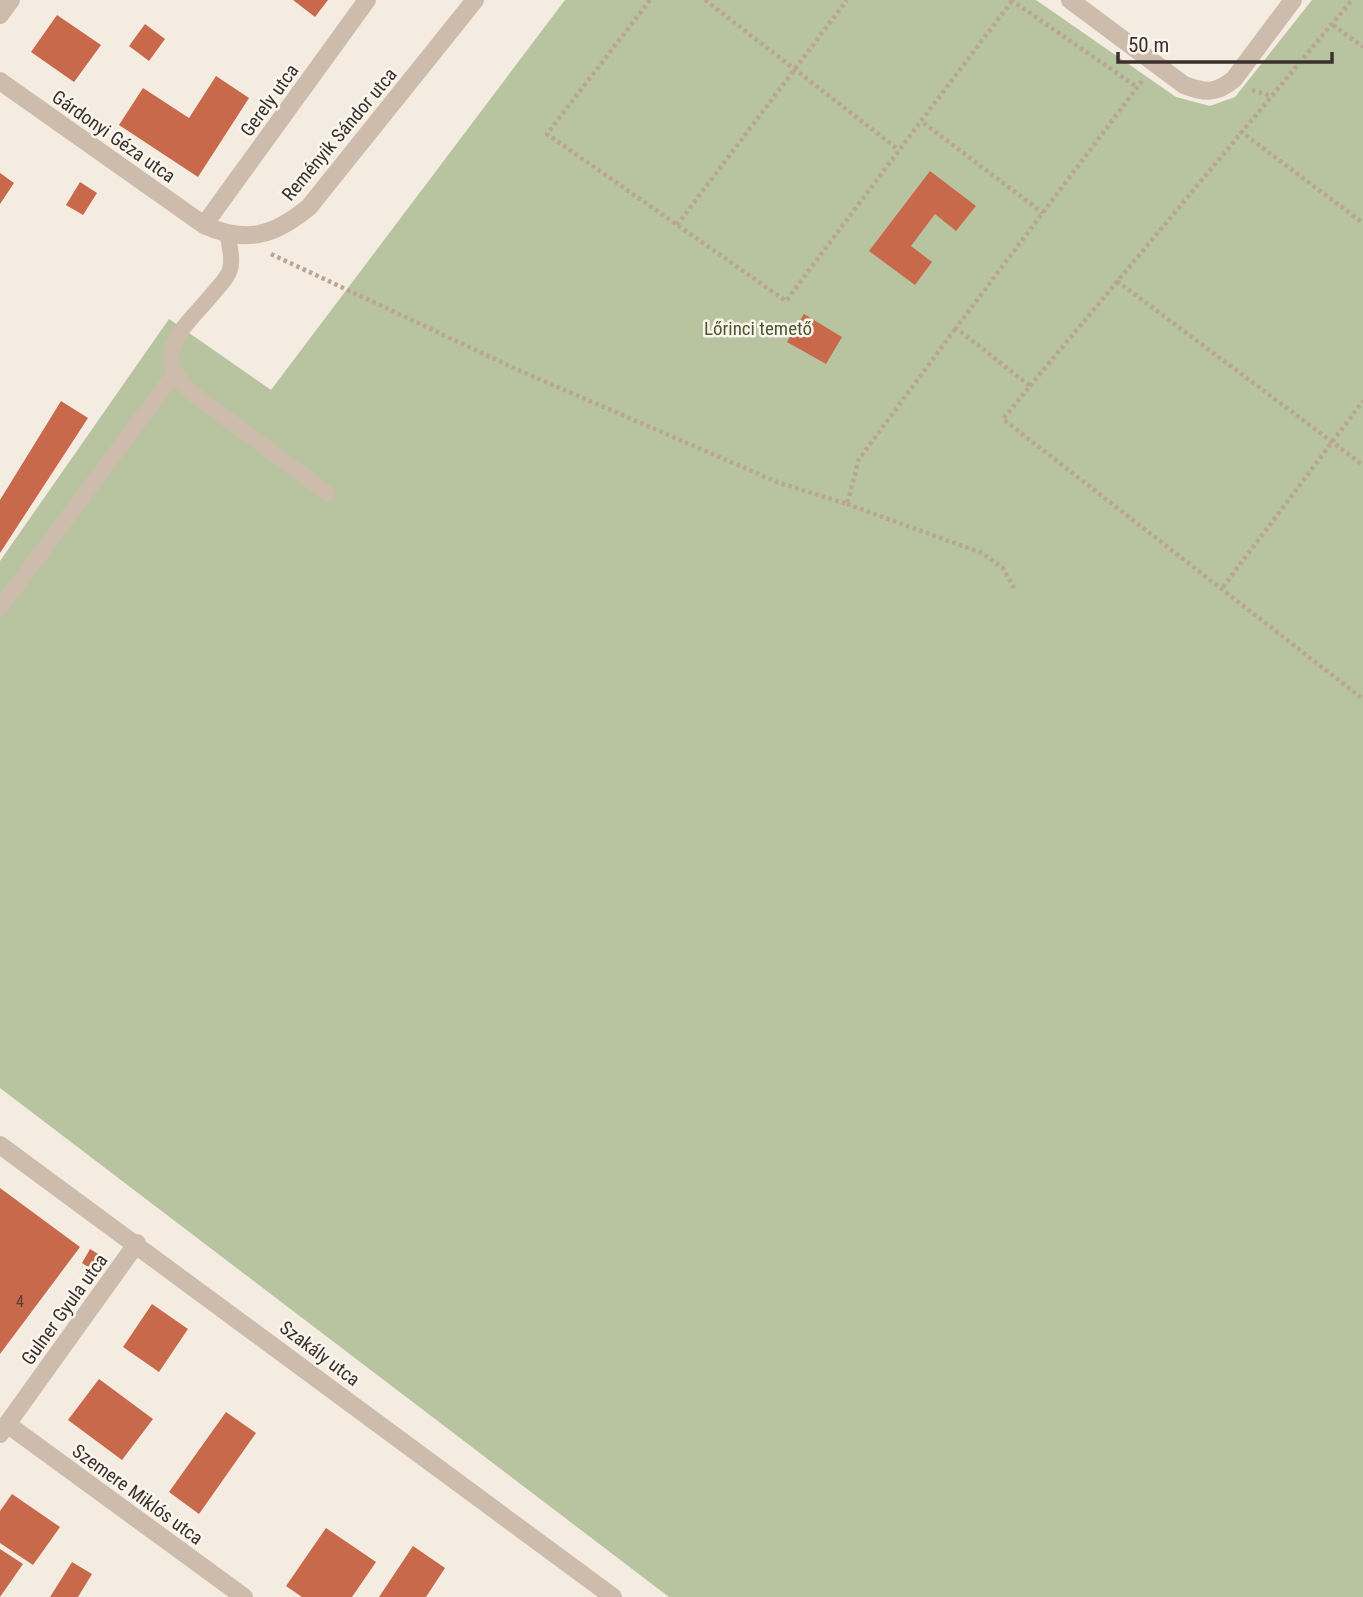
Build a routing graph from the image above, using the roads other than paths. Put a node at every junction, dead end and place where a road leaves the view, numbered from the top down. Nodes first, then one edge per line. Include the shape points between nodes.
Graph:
1 (11, 0) edge
2 (367, 0) edge
3 (475, 0) edge
4 (1070, 0) edge
5 (1293, 0) edge
6 (0, 15) edge
7 (0, 81) edge
8 (204, 225) junction
9 (228, 236) junction
10 (174, 374) junction
11 (327, 493) dead end
12 (0, 608) edge
13 (0, 1145) edge
14 (137, 1243) junction
15 (4, 1429) edge
16 (244, 1597) edge
17 (613, 1597) edge

1 - 6 street
2 - 8 street, Gerely utca
3 - 9 street, Reményik Sándor utca via 309,207 273,231
4 - 5 street via 1184,85 1206,93 1234,79
7 - 8 street, Gárdonyi Géza utca
8 - 9 street
9 - 10 lane via 232,264 171,347
10 - 11 lane via 192,393
10 - 12 lane
13 - 14 street, Szakály utca
14 - 15 street, Gulner Gyula utca
14 - 17 street, Szakály utca
15 - 16 street, Szemere Miklós utca

